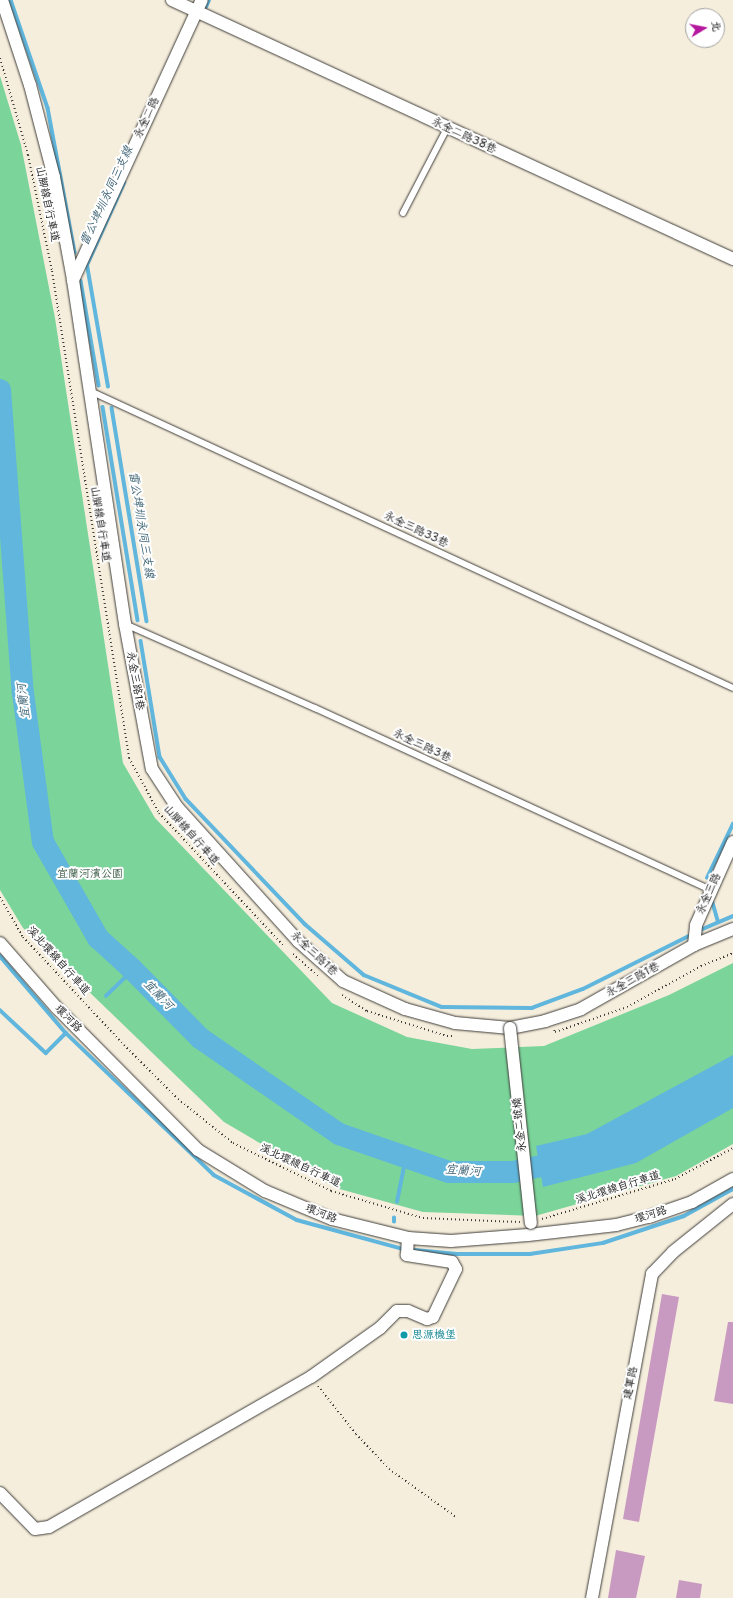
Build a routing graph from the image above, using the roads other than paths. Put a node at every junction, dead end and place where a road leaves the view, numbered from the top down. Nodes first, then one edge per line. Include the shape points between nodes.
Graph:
1 (2, 0) edge
2 (172, 0) edge
3 (202, 0) edge
4 (196, 11) junction
5 (447, 128) junction
6 (403, 213) dead end
7 (733, 259) edge
8 (73, 280) junction
9 (89, 390) junction
10 (125, 624) junction
11 (733, 688) edge
12 (733, 842) edge
13 (710, 890) junction
14 (733, 929) edge
15 (0, 943) edge
16 (694, 945) junction
17 (510, 1028) junction
18 (733, 1179) edge
19 (733, 1204) edge
20 (528, 1235) junction
21 (408, 1238) junction
22 (0, 1493) edge
23 (592, 1598) edge

1 - 8 street, 永金三路1巷 via 30,85 54,177
2 - 4 street, 永金二路38巷
3 - 4 street, 永金二路
4 - 5 street, 永金二路38巷
4 - 8 street, 永金二路
5 - 6 lane
5 - 7 street, 永金二路38巷
8 - 9 street, 永金三路1巷
9 - 10 street, 永金三路1巷
9 - 11 lane, 永金三路33巷
10 - 13 lane, 永金三路3巷 via 315,708
10 - 17 street, 永金三路1巷 via 152,769 177,807 298,941 343,981 405,1009 455,1023
12 - 13 street, 永金三路
13 - 16 street, 永金三路 via 696,925
14 - 16 street, 永金三路1巷
15 - 21 street, 環河路 via 57,1008 198,1150 265,1191 332,1220
16 - 17 street, 永金三路1巷 via 581,1009 545,1021
17 - 20 street, 永金二號橋, bridge via 530,1223
18 - 20 street, 環河路 via 692,1202 649,1217 616,1225
19 - 23 street, 建軍路 via 673,1252 652,1274
20 - 21 street, 環河路 via 451,1241
21 - 22 street via 407,1256 452,1262 456,1269 436,1314 427,1319 408,1310 397,1311 380,1328 311,1377 49,1528 34,1529

